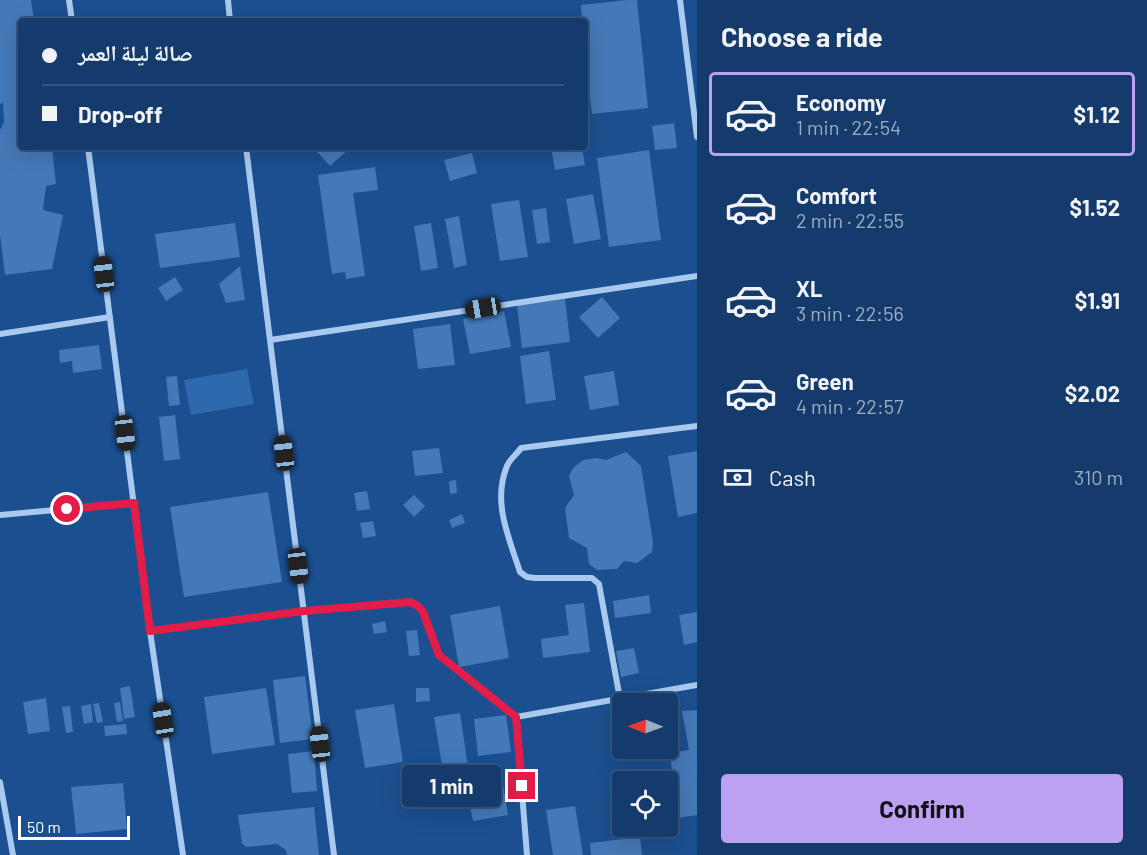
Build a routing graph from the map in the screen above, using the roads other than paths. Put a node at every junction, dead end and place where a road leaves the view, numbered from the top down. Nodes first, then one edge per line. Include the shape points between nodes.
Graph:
1 (69, 0) edge
2 (228, 0) edge
3 (680, 0) edge
4 (72, 18) edge
5 (230, 18) edge
6 (697, 137) edge
7 (88, 150) edge
8 (246, 150) edge
9 (697, 276) edge
10 (110, 317) junction
11 (0, 334) edge
12 (270, 340) junction
13 (697, 426) edge
14 (134, 503) junction
15 (0, 515) edge
16 (304, 611) junction
17 (150, 631) junction
18 (697, 686) edge
19 (619, 693) edge
20 (656, 693) edge
21 (612, 700) edge
22 (516, 717) junction
23 (0, 782) edge
24 (13, 855) edge
25 (183, 855) edge
26 (334, 855) edge
27 (527, 855) edge

1 - 4 street
2 - 5 street
3 - 6 street
7 - 10 street
8 - 12 street
9 - 12 street
10 - 11 street
10 - 14 street
12 - 16 street
13 - 19 street via 522,448 507,465 501,491 503,521 520,572 535,578 592,578 599,584
14 - 15 street
14 - 17 street
16 - 17 street
16 - 22 street via 410,602 423,612 439,655
16 - 26 street
17 - 25 street
18 - 20 street
21 - 22 street
22 - 27 street
23 - 24 street

